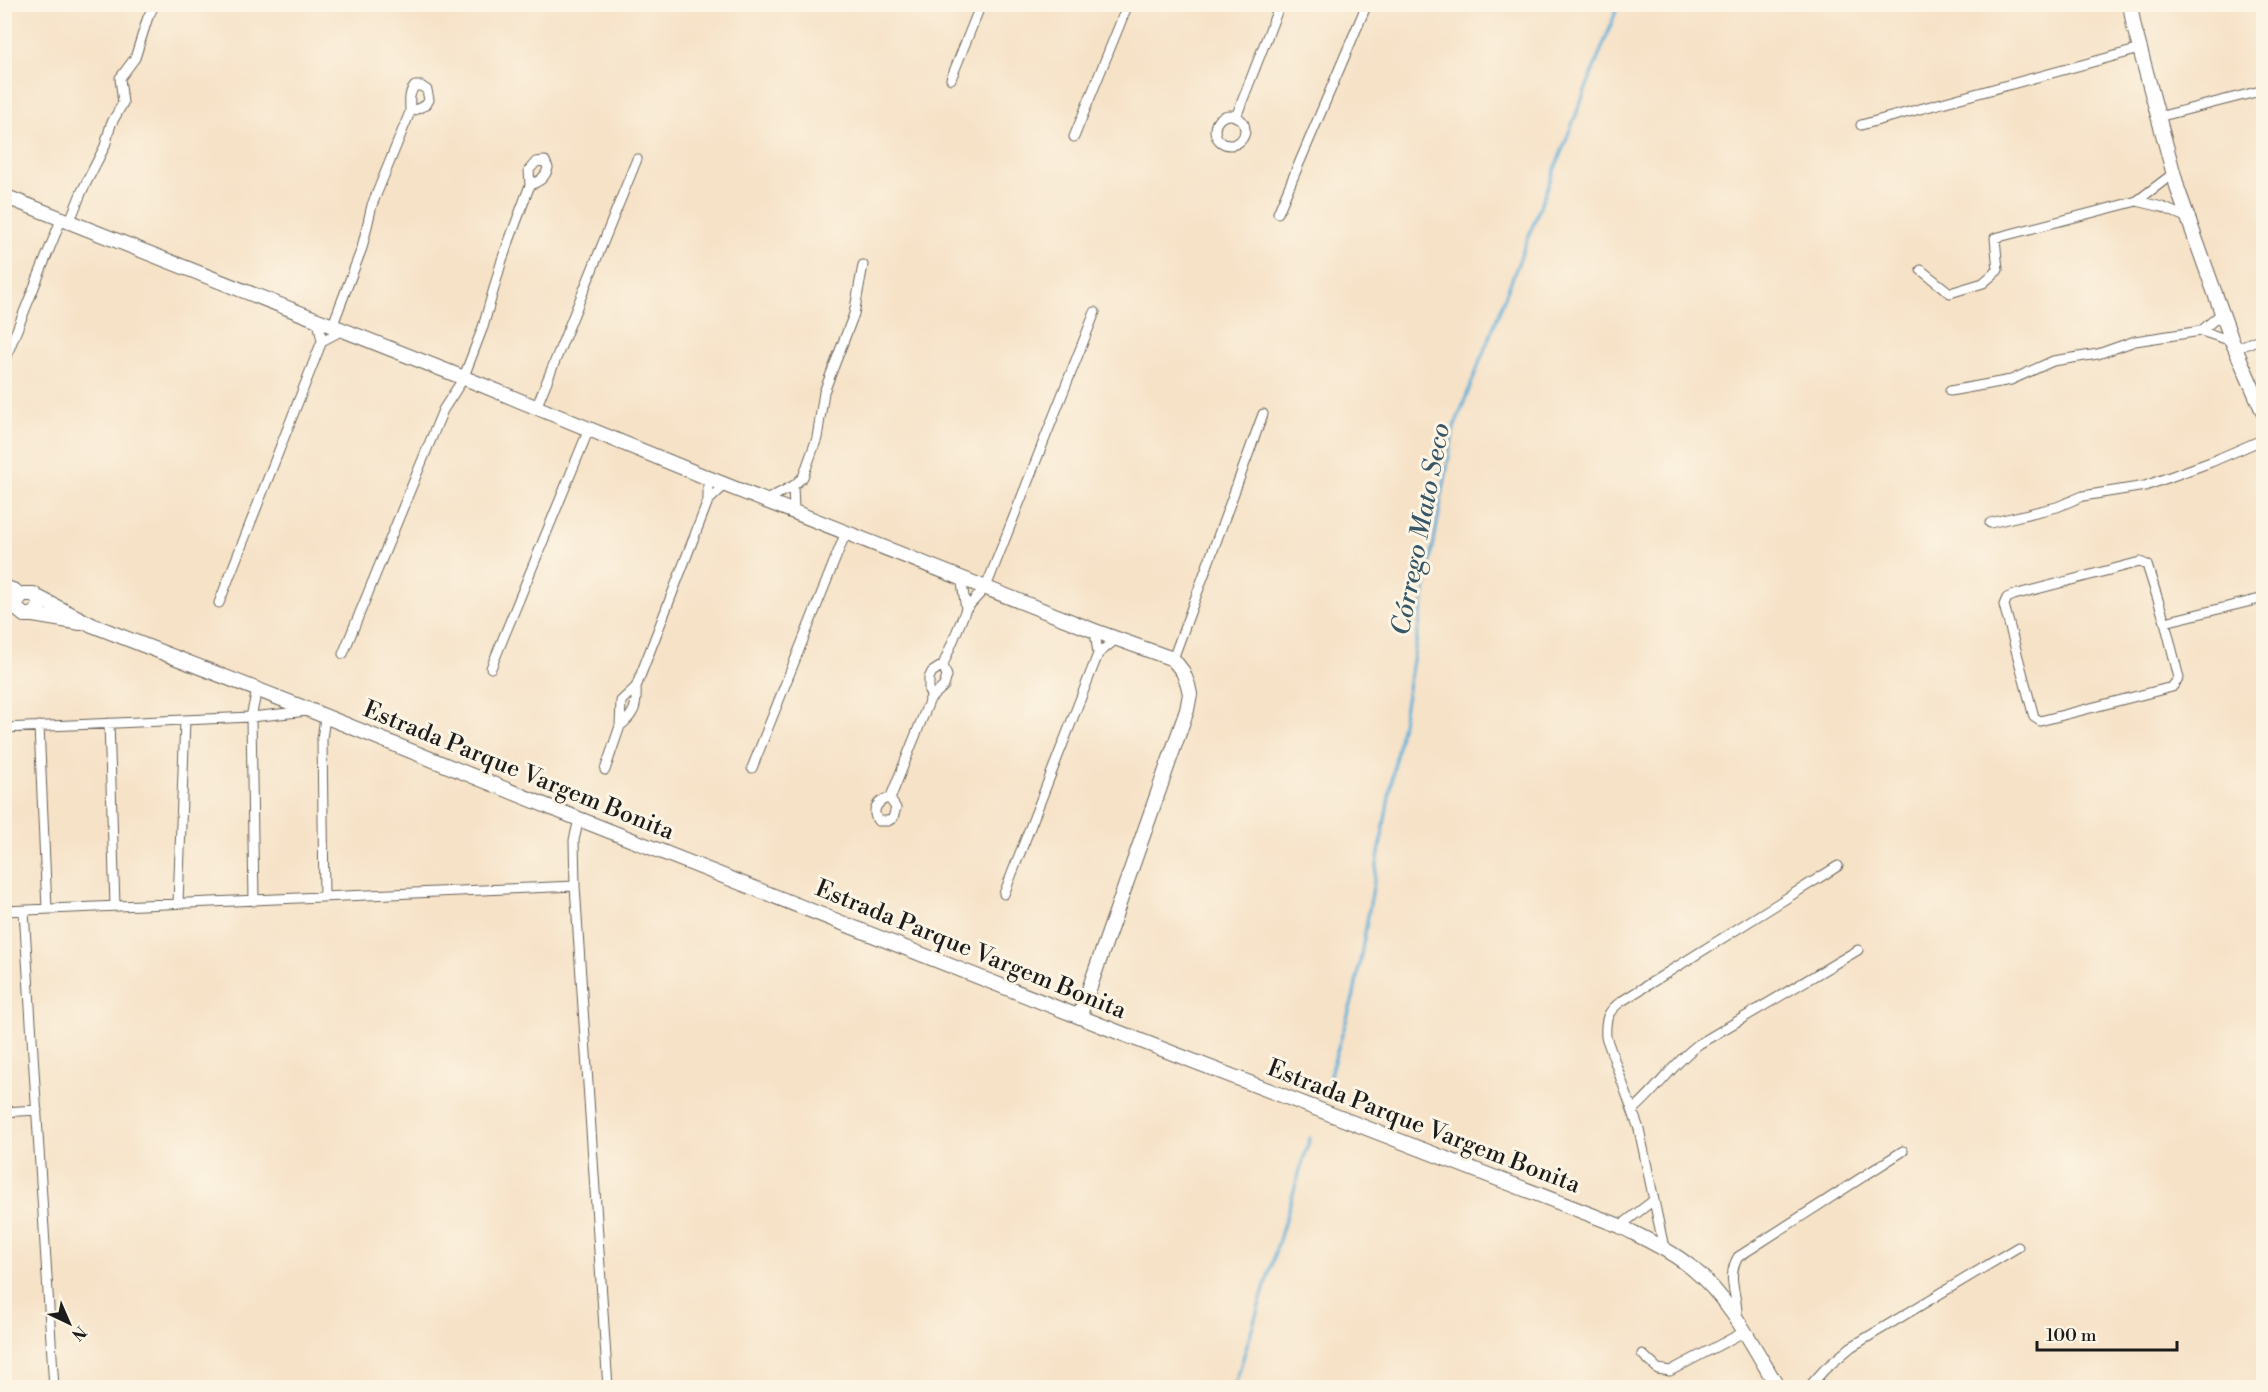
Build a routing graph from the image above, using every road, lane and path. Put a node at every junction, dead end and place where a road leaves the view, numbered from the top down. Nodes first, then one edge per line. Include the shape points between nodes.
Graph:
1 (155, 4) edge
2 (981, 4) edge
3 (1128, 4) edge
4 (1280, 4) edge
5 (1367, 4) edge
6 (2130, 4) edge
7 (2140, 50) junction
8 (951, 80) dead end
9 (2264, 90) edge
10 (410, 112) dead end
11 (1236, 117) dead end
12 (2158, 117) junction
13 (1860, 125) dead end
14 (1074, 137) dead end
15 (638, 159) dead end
16 (2174, 173) junction
17 (530, 185) dead end
18 (4, 196) edge
19 (2138, 201) junction
20 (1278, 213) dead end
21 (2188, 218) junction
22 (65, 221) junction
23 (863, 265) dead end
24 (1921, 270) dead end
25 (1095, 312) dead end
26 (2222, 313) junction
27 (318, 321) junction
28 (337, 329) junction
29 (2201, 331) junction
30 (2264, 337) edge
31 (322, 341) junction
32 (2234, 345) junction
33 (4, 362) edge
34 (462, 379) junction
35 (1950, 391) dead end
36 (536, 408) junction
37 (1263, 414) dead end
38 (2264, 414) edge
39 (589, 429) junction
40 (2264, 439) edge
41 (708, 478) junction
42 (726, 484) junction
43 (793, 486) junction
44 (766, 500) junction
45 (708, 501) junction
46 (794, 510) junction
47 (1990, 523) dead end
48 (846, 532) junction
49 (960, 577) junction
50 (4, 587) edge
51 (986, 587) junction
52 (37, 597) junction
53 (2264, 598) edge
54 (219, 603) dead end
55 (14, 605) edge
56 (966, 609) junction
57 (33, 615) junction
58 (2165, 622) junction
59 (92, 625) junction
60 (1095, 631) junction
61 (1116, 639) junction
62 (343, 654) dead end
63 (1098, 654) junction
64 (1173, 659) junction
65 (943, 665) junction
66 (491, 668) dead end
67 (636, 687) junction
68 (257, 690) junction
69 (932, 696) junction
70 (312, 711) junction
71 (251, 717) junction
72 (325, 717) junction
73 (185, 720) junction
74 (109, 723) junction
75 (39, 726) junction
76 (620, 726) junction
77 (4, 728) edge
78 (752, 768) dead end
79 (605, 770) dead end
80 (890, 799) dead end
81 (579, 819) junction
82 (1838, 866) dead end
83 (575, 886) junction
84 (1004, 894) dead end
85 (324, 897) junction
86 (254, 901) junction
87 (178, 903) junction
88 (115, 906) junction
89 (47, 909) junction
90 (4, 911) edge
91 (24, 911) junction
92 (1858, 950) dead end
93 (1080, 1015) junction
94 (37, 1110) junction
95 (1633, 1110) junction
96 (4, 1112) edge
97 (1903, 1151) dead end
98 (1654, 1200) junction
99 (1620, 1226) junction
100 (2018, 1247) dead end
101 (1664, 1248) junction
102 (1741, 1326) junction
103 (1642, 1354) dead end
104 (54, 1388) edge
105 (608, 1388) edge
106 (1778, 1388) edge
107 (1808, 1388) edge

1 - 22 street via 135,58 120,78 123,103
2 - 8 street
3 - 14 street
4 - 11 street
5 - 20 street
6 - 7 street
7 - 12 street
7 - 13 street
9 - 12 street
10 - 28 street via 372,206
12 - 16 street
15 - 36 street
16 - 19 street
16 - 21 street
17 - 34 street
18 - 22 street
19 - 21 street
19 - 24 street via 1995,238 1998,270 1983,283 1950,293
21 - 26 street
22 - 27 street
22 - 33 street
23 - 43 street via 854,314 824,392 817,438 803,477
25 - 51 street
26 - 29 street
26 - 32 street
27 - 28 street
27 - 31 street
28 - 31 street
28 - 34 street
29 - 32 street
29 - 35 street via 2135,341 2098,354 2053,361 2011,380
30 - 32 street
31 - 54 street
32 - 38 street
34 - 36 street
34 - 62 street via 443,410
36 - 39 street
37 - 64 street
39 - 41 street
39 - 66 street
40 - 47 street via 2145,486 2083,496 2058,507
41 - 42 street
41 - 45 street
42 - 44 street
42 - 45 street
43 - 44 street
43 - 46 street
44 - 46 street
45 - 67 street
46 - 48 street
48 - 49 street
48 - 78 street
49 - 51 street
49 - 56 street
50 - 55 street via 15,591
51 - 56 street
51 - 60 street
52 - 55 street via 30,593
52 - 57 street via 39,608
52 - 59 street, Estrada Parque Vargem Bonita
53 - 58 street
55 - 57 street, Estrada Parque Vargem Bonita via 24,615
56 - 65 street
57 - 59 street, Estrada Parque Vargem Bonita
58 - 58 street via 2179,678 2175,685 2040,721 2034,717 2004,605 2014,595 2140,562 2147,565
59 - 68 street, Estrada Parque Vargem Bonita
60 - 61 street
60 - 63 street
61 - 63 street
61 - 64 street
63 - 84 street
64 - 93 street via 1188,686 1187,710
65 - 69 street via 946,681 941,691
65 - 69 street via 929,678
67 - 76 street via 634,712
67 - 76 street via 621,700
68 - 70 street, Estrada Parque Vargem Bonita
68 - 71 street
69 - 80 street
70 - 71 street
70 - 72 street, Estrada Parque Vargem Bonita
71 - 73 street
71 - 86 street
72 - 81 street, Estrada Parque Vargem Bonita
72 - 85 street
73 - 74 street
73 - 87 street
74 - 75 street
74 - 88 street
75 - 77 street
75 - 89 street
76 - 79 street
81 - 83 street via 574,840
81 - 93 street, Estrada Parque Vargem Bonita
82 - 95 street via 1610,1010 1606,1037
83 - 85 street
83 - 105 street
85 - 86 street
86 - 87 street
87 - 88 street
88 - 89 street
89 - 91 street
90 - 91 street
91 - 94 street
92 - 95 street via 1698,1044
93 - 99 street, Estrada Parque Vargem Bonita
94 - 96 street
94 - 104 street
95 - 98 street
97 - 102 street via 1738,1257 1731,1272
98 - 99 street
98 - 101 street
99 - 101 street, Estrada Parque Vargem Bonita
100 - 107 street via 1851,1347
101 - 102 street, Estrada Parque Vargem Bonita via 1702,1277
102 - 103 street via 1670,1371 1659,1369
102 - 106 street, Estrada Parque Vargem Bonita

